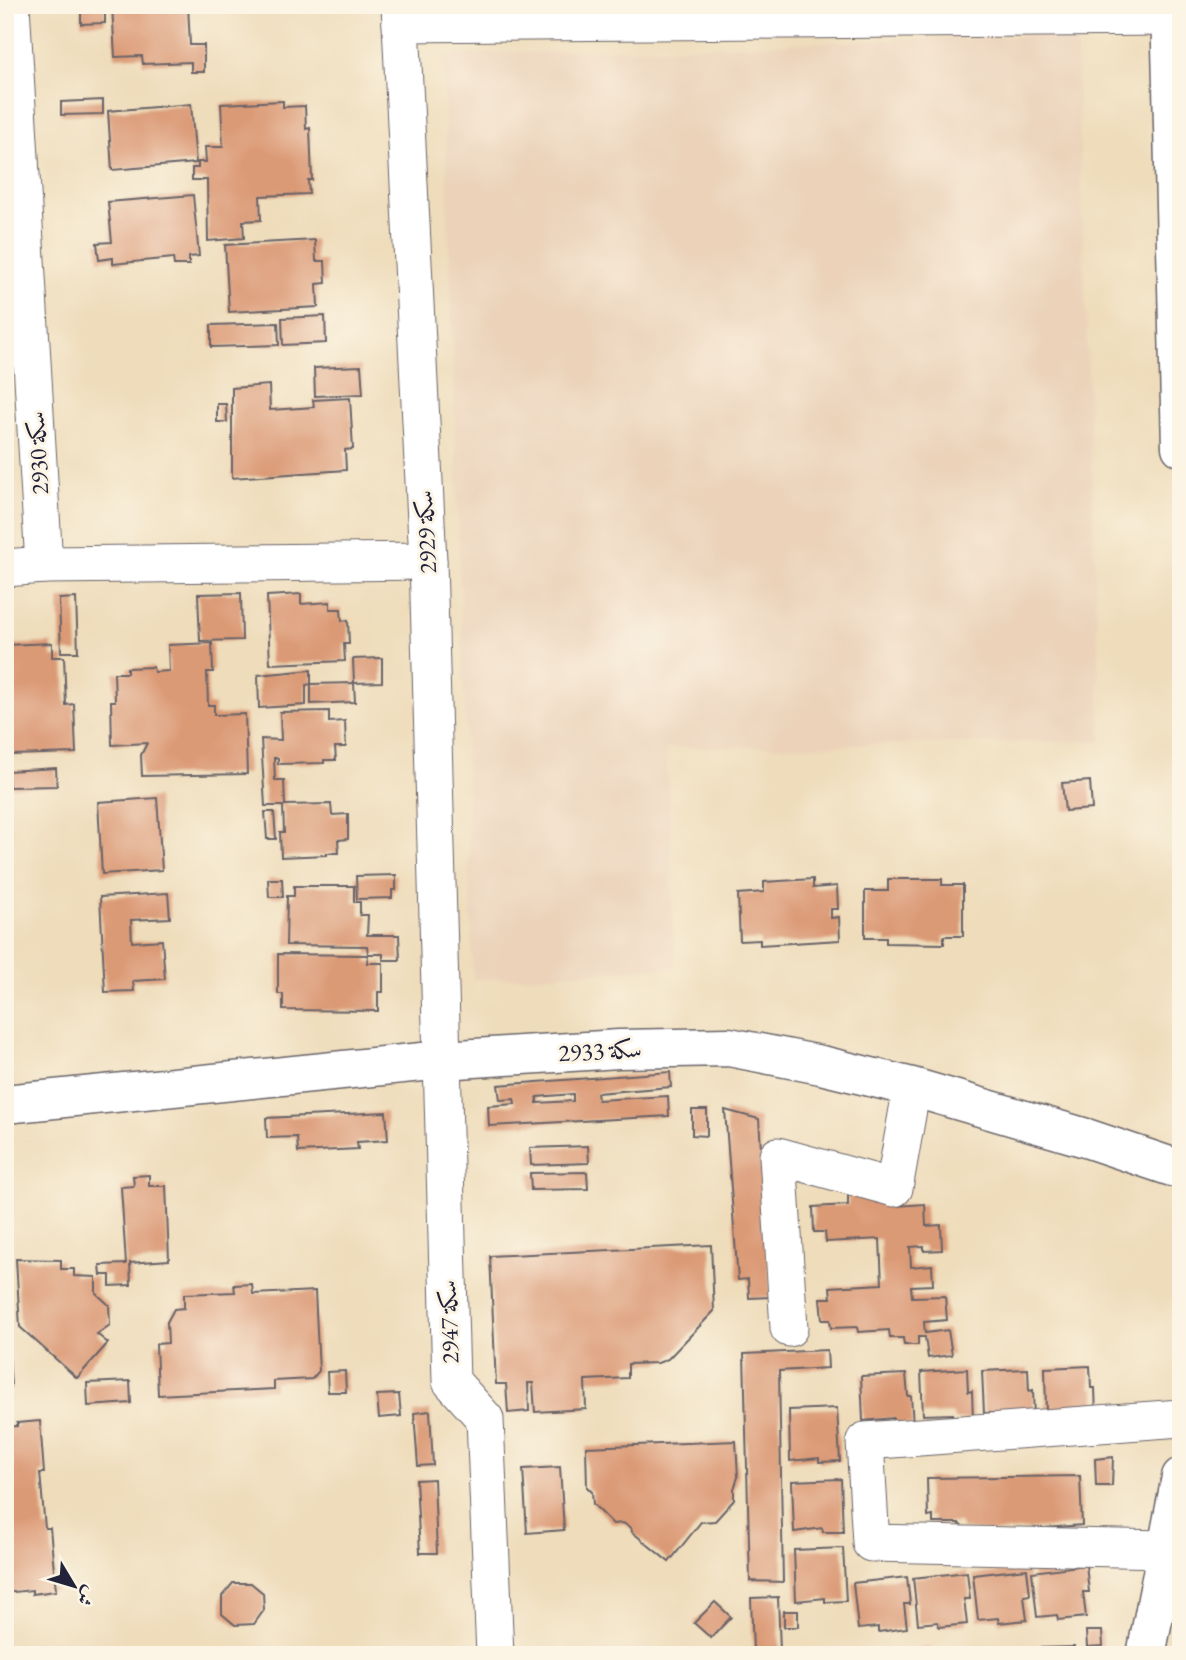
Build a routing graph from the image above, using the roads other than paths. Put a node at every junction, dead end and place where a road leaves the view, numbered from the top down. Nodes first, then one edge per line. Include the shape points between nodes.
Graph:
1 (11, 5) edge
2 (1170, 11) edge
3 (400, 14) edge
4 (1181, 447) edge
5 (428, 561) junction
6 (44, 565) junction
7 (5, 568) edge
8 (442, 1060) junction
9 (912, 1087) junction
10 (5, 1104) edge
11 (1181, 1170) edge
12 (789, 1328) dead end
13 (1181, 1418) edge
14 (1181, 1477) edge
15 (1168, 1549) junction
16 (495, 1655) edge
17 (1146, 1655) edge

1 - 6 street, سكة 2930
2 - 3 street
2 - 4 street
3 - 5 street, سكة 2929
5 - 6 street
5 - 8 street, سكة 2929
6 - 7 street
8 - 9 street, سكة 2933 via 619,1048 729,1047
8 - 10 street, سكة 2933
8 - 16 street, سكة 2947 via 451,1381 485,1419
9 - 11 street, سكة 2933
9 - 12 street via 894,1188 778,1156
13 - 15 street via 865,1441 871,1543
14 - 15 street
15 - 17 street

